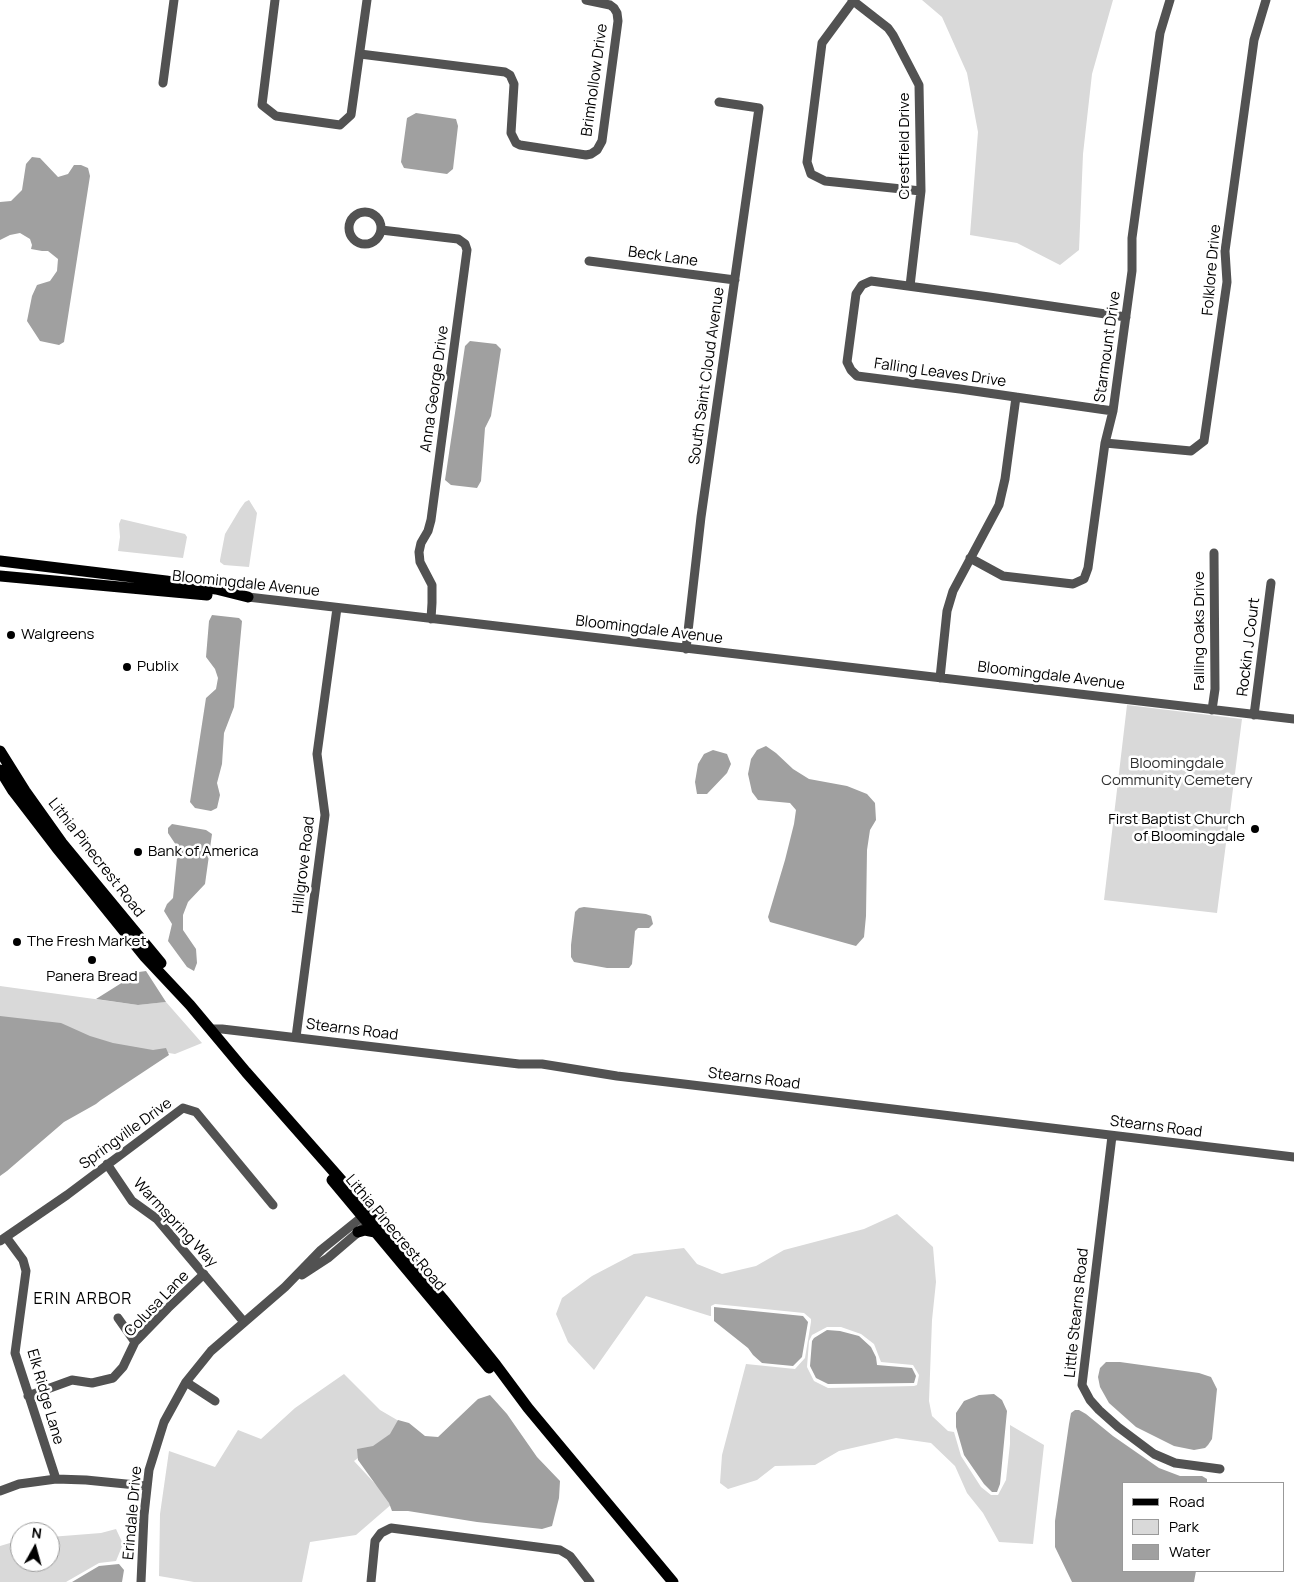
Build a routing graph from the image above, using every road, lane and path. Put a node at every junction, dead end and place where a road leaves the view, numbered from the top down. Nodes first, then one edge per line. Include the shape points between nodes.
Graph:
1 (174, 0) edge
2 (275, 0) edge
3 (367, 0) edge
4 (586, 0) edge
5 (852, 0) edge
6 (1170, 0) edge
7 (1266, 0) edge
8 (360, 54) junction
9 (163, 83) dead end
10 (719, 102) dead end
11 (921, 191) junction
12 (381, 230) dead end
13 (589, 261) dead end
14 (735, 280) junction
15 (910, 286) junction
16 (1126, 317) junction
17 (1016, 397) junction
18 (1113, 410) junction
19 (1105, 442) junction
20 (1214, 553) dead end
21 (970, 558) junction
22 (0, 562) edge
23 (0, 576) edge
24 (1271, 582) dead end
25 (248, 597) junction
26 (337, 608) junction
27 (431, 619) junction
28 (686, 649) junction
29 (940, 678) junction
30 (1212, 710) junction
31 (1254, 715) junction
32 (1294, 719) edge
33 (0, 751) edge
34 (0, 770) edge
35 (190, 1005) junction
36 (210, 1029) junction
37 (296, 1037) junction
38 (1112, 1136) junction
39 (1294, 1157) edge
40 (107, 1164) junction
41 (273, 1206) dead end
42 (369, 1222) junction
43 (358, 1232) joint
44 (3, 1239) edge
45 (204, 1274) junction
46 (285, 1287) junction
47 (118, 1318) dead end
48 (244, 1322) junction
49 (135, 1342) junction
50 (186, 1382) junction
51 (28, 1396) junction
52 (215, 1401) dead end
53 (528, 1408) junction
54 (1220, 1469) dead end
55 (56, 1479) junction
56 (146, 1486) junction
57 (0, 1490) edge
58 (141, 1582) edge
59 (371, 1582) edge
60 (590, 1582) edge
61 (673, 1582) edge

1 - 9 street
2 - 8 street via 262,105 276,116 340,125 351,115
3 - 8 street
4 - 8 street, Brimhollow Drive via 610,5 617,13 618,21 602,141 591,154 516,143 511,133 514,84 510,75 504,72
5 - 11 street, Crestfield Drive via 888,28 919,85
5 - 11 street via 822,43 807,162 811,174 825,181
6 - 16 street, Starmount Drive via 1160,33 1132,238
7 - 19 street, Folklore Drive via 1253,48 1225,251 1227,282 1204,441 1191,451
10 - 14 street, South Saint Cloud Avenue via 759,108
11 - 15 street, Crestfield Drive
12 - 27 street, Anna George Drive via 458,239 467,250 431,520 419,552 420,562 432,585
13 - 14 street, Beck Lane
14 - 28 street, South Saint Cloud Avenue via 701,517
15 - 16 street, Falling Leaves Drive
15 - 17 street, Falling Leaves Drive via 872,281 862,285 856,294 847,362 851,370 857,376
16 - 18 street, Starmount Drive
17 - 18 street, Falling Leaves Drive
17 - 21 street via 999,506
18 - 19 street, Starmount Drive
19 - 21 street, Starmount Drive via 1084,579 1073,584 1003,576
20 - 30 street, Falling Oaks Drive via 1215,689
21 - 29 street via 947,611
22 - 25 main road via 166,581
23 - 25 main road, Bloomingdale Avenue
24 - 31 street, Rockin J Court
25 - 26 street, Bloomingdale Avenue
26 - 27 street, Bloomingdale Avenue
26 - 37 street, Hillgrove Road via 317,754 325,815
27 - 28 street, Bloomingdale Avenue
28 - 29 street, Bloomingdale Avenue
29 - 30 street, Bloomingdale Avenue
30 - 31 street, Bloomingdale Avenue
31 - 32 street, Bloomingdale Avenue
33 - 35 main road, Lithia Pinecrest Road via 62,843 168,973
34 - 35 main road, Lithia Pinecrest Road via 80,878
35 - 36 main road, Lithia Pinecrest Road
36 - 37 street, Stearns Road
36 - 42 main road, Lithia Pinecrest Road
37 - 38 street, Stearns Road via 519,1064 542,1064 617,1076
38 - 39 street, Stearns Road
38 - 54 street, Little Stearns Road via 1082,1385 1099,1410 1154,1454 1175,1463
40 - 41 street, Springville Drive via 183,1108 196,1112
40 - 44 street, Springville Drive
40 - 45 street, Warmspring Way via 132,1200 157,1219
42 - 43 main road via 365,1230
42 - 46 street, Erindale Drive via 321,1250
42 - 53 main road, Lithia Pinecrest Road via 489,1368
42 - 53 main road, Lithia Pinecrest Road via 449,1306
43 - 46 street, Erindale Drive via 328,1258
44 - 51 street, Elk Ridge Lane via 23,1260 26,1271 15,1353
45 - 48 street, Warmspring Way
45 - 49 street, Colusa Lane
46 - 48 street, Erindale Drive
47 - 49 street
48 - 50 street, Erindale Drive via 211,1351
49 - 51 street, Colusa Lane via 123,1367 113,1378 92,1383 72,1380
50 - 52 street
50 - 56 street, Erindale Drive via 158,1438
51 - 55 street, Elk Ridge Lane
53 - 61 main road, Lithia Pinecrest Road
55 - 56 street
55 - 57 street
56 - 58 street, Erindale Drive
59 - 60 street via 375,1540 391,1528 560,1550 570,1556

